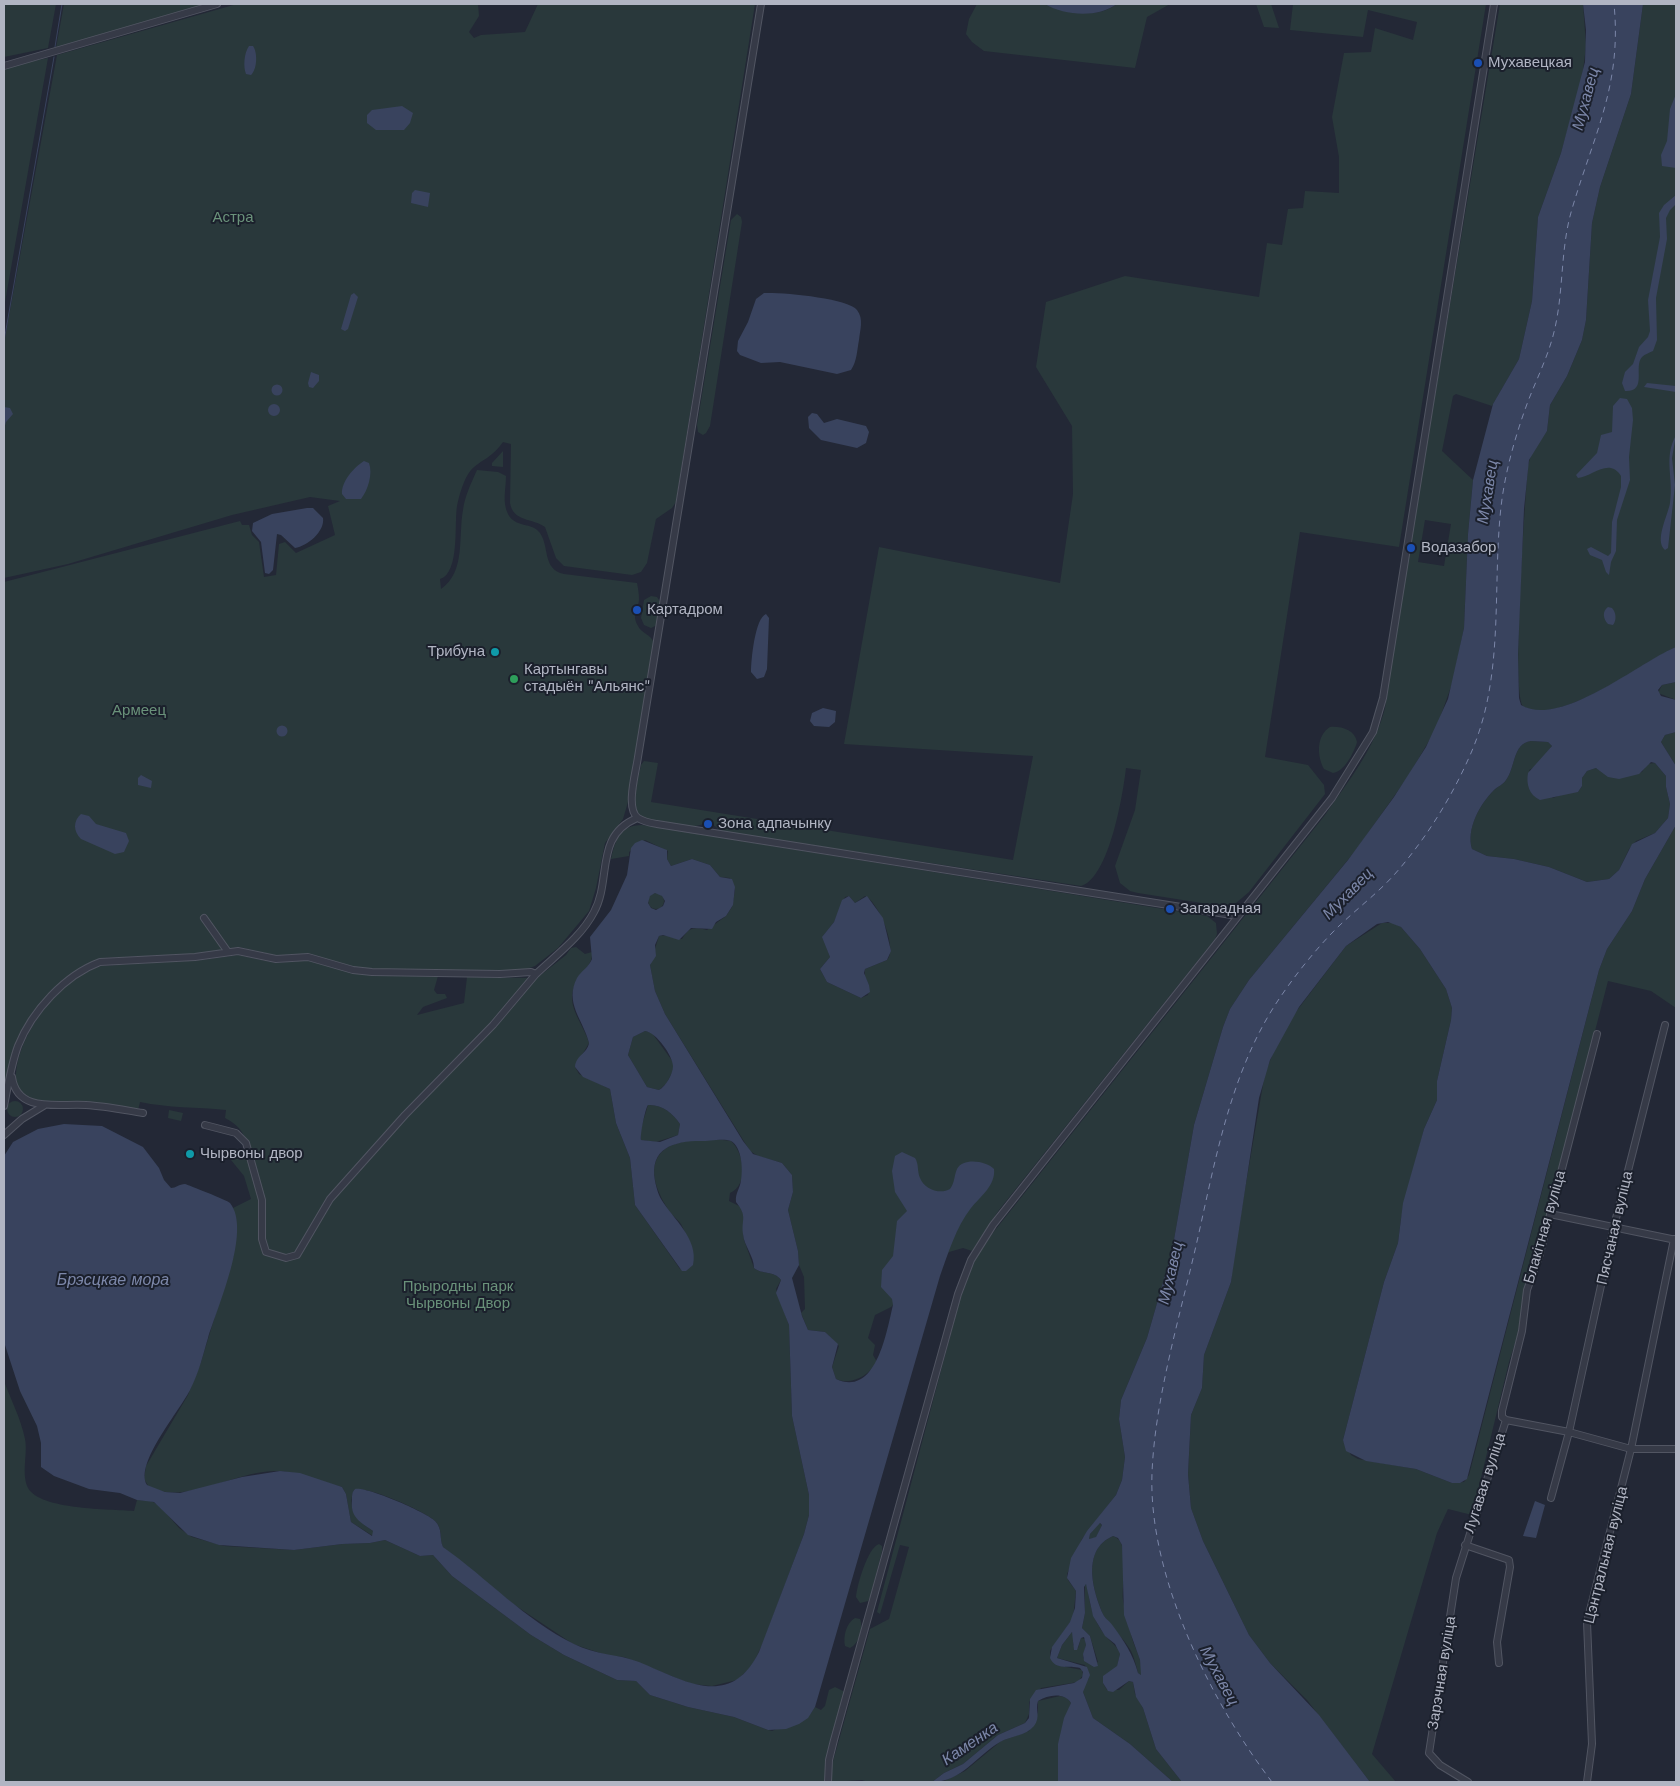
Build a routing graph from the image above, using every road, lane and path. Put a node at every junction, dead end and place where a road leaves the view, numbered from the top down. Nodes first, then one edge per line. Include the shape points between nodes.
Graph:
1 (217, 4) edge
2 (761, 4) edge
3 (1494, 4) edge
4 (4, 66) edge
5 (637, 818) junction
6 (1238, 916) junction
7 (204, 918) dead end
8 (228, 952) junction
9 (536, 974) junction
10 (1665, 1025) dead end
11 (1597, 1034) dead end
12 (11, 1073) junction
13 (45, 1105) junction
14 (4, 1106) edge
15 (143, 1113) dead end
16 (204, 1125) dead end
17 (4, 1135) edge
18 (1550, 1214) junction
19 (1614, 1226) junction
20 (1675, 1239) edge
21 (1506, 1420) junction
22 (1569, 1432) junction
23 (1632, 1449) junction
24 (1676, 1449) edge
25 (1550, 1498) dead end
26 (1465, 1545) junction
27 (1499, 1663) dead end
28 (828, 1782) edge
29 (1468, 1782) edge
30 (1587, 1782) edge

1 - 4 street
2 - 5 street via 638,757 632,804
3 - 6 street via 1379,715 1373,732 1337,790
5 - 6 street via 665,826
5 - 9 street via 620,828 609,846 600,895 590,918
6 - 28 street via 999,1217 971,1260 958,1294 834,1740
7 - 8 street
8 - 9 street via 244,951 276,959 308,957 372,972
8 - 12 street via 195,957 112,960 88,966 56,992 34,1019 18,1046
9 - 16 street via 493,1025 335,1192 297,1255 286,1258 266,1252 262,1239 262,1200 246,1143 236,1132
10 - 19 street, Пясчаная вуліца
11 - 18 street, Блакітная вуліца
12 - 13 street via 21,1097
12 - 14 street
13 - 15 street via 85,1104
13 - 17 street via 22,1118
18 - 19 street
18 - 21 street, Блакітная вуліца via 1527,1290 1522,1331 1502,1411
19 - 20 street
19 - 22 street, Пясчаная вуліца
20 - 23 street, Цэнтральная вуліца
21 - 22 street
21 - 26 street, Лугавая вуліца
22 - 23 street
22 - 25 street, Пясчаная вуліца
23 - 24 street
23 - 30 street, Цэнтральная вуліца via 1588,1622 1592,1744
26 - 27 street, Лугавая вуліца via 1509,1560 1497,1642
26 - 29 street, Зарэчная вуліца via 1456,1578 1429,1754 1440,1765

